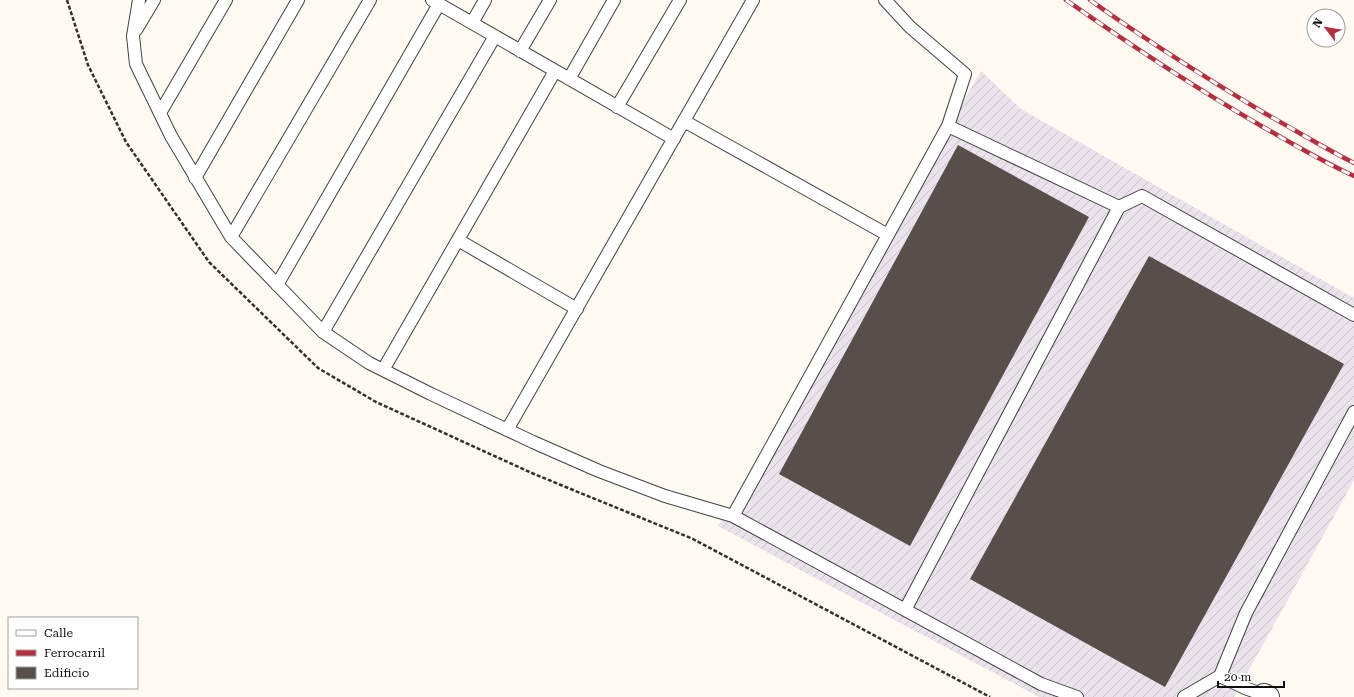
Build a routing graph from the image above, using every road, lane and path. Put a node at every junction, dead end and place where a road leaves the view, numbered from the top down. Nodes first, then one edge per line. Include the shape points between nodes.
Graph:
1 (139, 0) edge
2 (154, 0) edge
3 (226, 0) edge
4 (298, 0) edge
5 (370, 0) edge
6 (485, 0) edge
7 (550, 0) edge
8 (614, 0) edge
9 (680, 0) edge
10 (753, 0) edge
11 (885, 0) edge
12 (435, 2) edge
13 (472, 23) junction
14 (133, 36) junction
15 (494, 36) junction
16 (520, 51) junction
17 (555, 71) junction
18 (569, 79) junction
19 (617, 107) junction
20 (160, 113) junction
21 (684, 121) junction
22 (948, 126) junction
23 (674, 139) junction
24 (195, 178) junction
25 (1119, 207) junction
26 (888, 235) junction
27 (231, 237) junction
28 (458, 240) junction
29 (277, 285) junction
30 (576, 309) junction
31 (1354, 315) edge
32 (323, 332) junction
33 (382, 370) junction
34 (1354, 412) edge
35 (507, 430) junction
36 (734, 516) junction
37 (905, 610) junction
38 (1220, 676) junction
39 (1266, 696) edge
40 (1077, 697) edge
41 (1184, 697) edge

1 - 14 lane
2 - 14 lane
3 - 20 lane
4 - 24 lane
5 - 27 lane
6 - 13 lane
7 - 16 lane
8 - 18 lane
9 - 19 lane
10 - 21 lane
11 - 22 lane via 910,27 964,74
12 - 13 lane
12 - 29 lane
13 - 15 lane
14 - 20 lane via 136,64
15 - 16 lane
15 - 32 lane
16 - 17 lane
17 - 18 lane
17 - 28 lane
18 - 19 lane
19 - 23 lane
20 - 24 lane
21 - 23 lane
21 - 26 lane
22 - 25 lane
22 - 26 lane
23 - 30 lane
24 - 27 lane
25 - 31 lane via 1142,196
25 - 37 lane
26 - 36 lane
27 - 29 lane
28 - 30 lane
28 - 33 lane
29 - 32 lane
30 - 35 lane
32 - 33 lane
33 - 35 lane
34 - 38 lane via 1246,613
35 - 36 lane via 599,471 665,496
36 - 37 lane
37 - 40 lane via 1041,684
38 - 39 lane
38 - 41 lane

